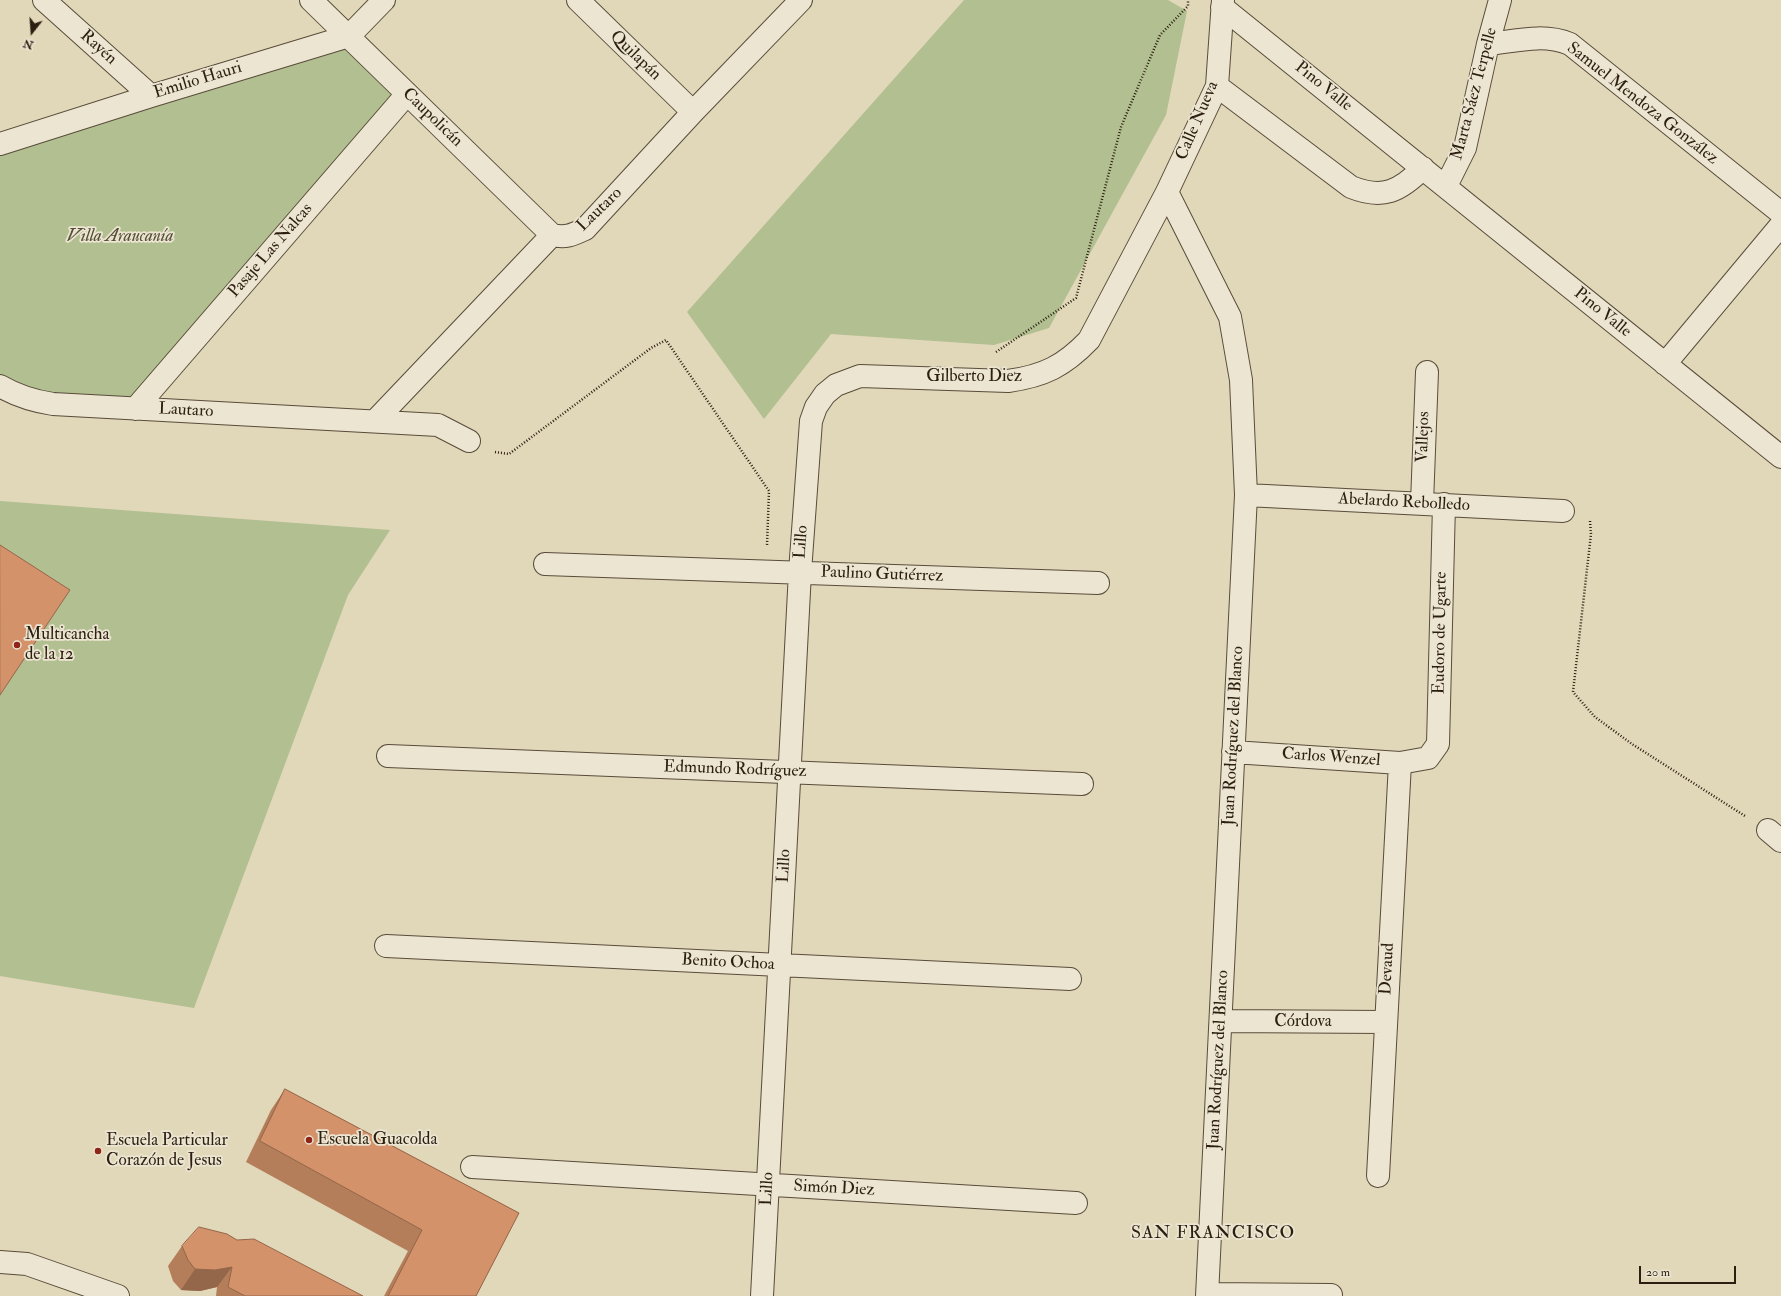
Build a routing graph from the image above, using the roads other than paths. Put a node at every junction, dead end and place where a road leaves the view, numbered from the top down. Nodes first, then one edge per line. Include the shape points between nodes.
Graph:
1 (44, 0) edge
2 (311, 0) edge
3 (384, 0) edge
4 (578, 0) edge
5 (801, 0) edge
6 (1500, 0) edge
7 (1223, 3) edge
8 (349, 36) junction
9 (1488, 44) junction
10 (1217, 86) junction
11 (407, 94) junction
12 (151, 96) junction
13 (693, 112) junction
14 (0, 144) edge
15 (1423, 168) junction
16 (1446, 186) junction
17 (1167, 192) junction
18 (1781, 213) edge
19 (1781, 225) edge
20 (552, 236) junction
21 (1665, 364) junction
22 (1427, 372) dead end
23 (0, 386) edge
24 (135, 409) junction
25 (375, 421) junction
26 (810, 436) joint
27 (469, 441) dead end
28 (1781, 458) edge
29 (1246, 495) junction
30 (1422, 503) junction
31 (1444, 504) junction
32 (1563, 511) road end
33 (545, 564) dead end
34 (800, 572) junction
35 (1098, 583) dead end
36 (1233, 752) junction
37 (388, 756) dead end
38 (1428, 758) joint
39 (1400, 763) junction
40 (790, 772) junction
41 (1082, 784) dead end
42 (386, 946) dead end
43 (780, 965) junction
44 (1070, 979) dead end
45 (1221, 1021) junction
46 (1385, 1022) junction
47 (472, 1167) dead end
48 (1378, 1176) dead end
49 (768, 1185) junction
50 (1076, 1203) dead end
51 (0, 1262) edge
52 (1208, 1295) edge
53 (1331, 1295) edge
54 (118, 1296) edge
55 (762, 1296) edge

1 - 12 street, Rayén
2 - 8 street, Caupolicán
3 - 8 street, Emilio Hauri
4 - 13 street, Quilapán
5 - 13 street, Lautaro
6 - 9 street, Marta Sáez Terpelle
7 - 10 street, Calle Nueva
7 - 15 street, Pino Valle
8 - 11 street, Caupolicán
8 - 12 street, Emilio Hauri
9 - 16 street, Marta Sáez Terpelle via 1465,148
9 - 18 street, Samuel Mendoza González via 1543,38 1570,44
10 - 15 street via 1351,187 1377,194 1394,190 1408,183
10 - 17 street, Calle Nueva
11 - 20 street, Caupolicán
11 - 24 street, Pasaje Las Nalcas
12 - 14 street, Emilio Hauri
13 - 20 street, Lautaro via 585,229 562,238
15 - 16 street, Pino Valle
16 - 21 street, Pino Valle
17 - 26 street, Gilberto Diez via 1089,340 1075,355 1058,367 1031,377 1008,381 873,376 854,378 836,385 825,394 816,407
17 - 29 street, Juan Rodríguez del Blanco via 1230,317 1241,380
19 - 21 street
20 - 25 street, Lautaro
21 - 28 street, Pino Valle
22 - 30 street, Vallejos
23 - 24 street, Lautaro via 19,396 53,404
24 - 25 street, Lautaro
25 - 27 street, Lautaro via 438,425
26 - 34 street, Lillo
29 - 30 street, Abelardo Rebolledo
29 - 36 street, Juan Rodríguez del Blanco
30 - 31 street, Abelardo Rebolledo
31 - 32 street, Abelardo Rebolledo
31 - 38 street, Eudoro de Ugarte via 1438,744
33 - 34 street, Paulino Gutiérrez
34 - 35 street, Paulino Gutiérrez
34 - 40 street, Lillo
36 - 39 street, Carlos Wenzel
36 - 45 street, Juan Rodríguez del Blanco
37 - 40 street, Edmundo Rodríguez
38 - 39 street, Carlos Wenzel
39 - 46 street, Devaud
40 - 41 street, Edmundo Rodríguez
40 - 43 street, Lillo
42 - 43 street, Benito Ochoa
43 - 44 street, Benito Ochoa
43 - 49 street, Lillo
45 - 46 street, Córdova
45 - 52 street, Juan Rodríguez del Blanco
46 - 48 street, Devaud
47 - 49 street, Simón Diez
49 - 50 street, Simón Diez
49 - 55 street, Lillo
51 - 54 street via 27,1264
52 - 53 street

